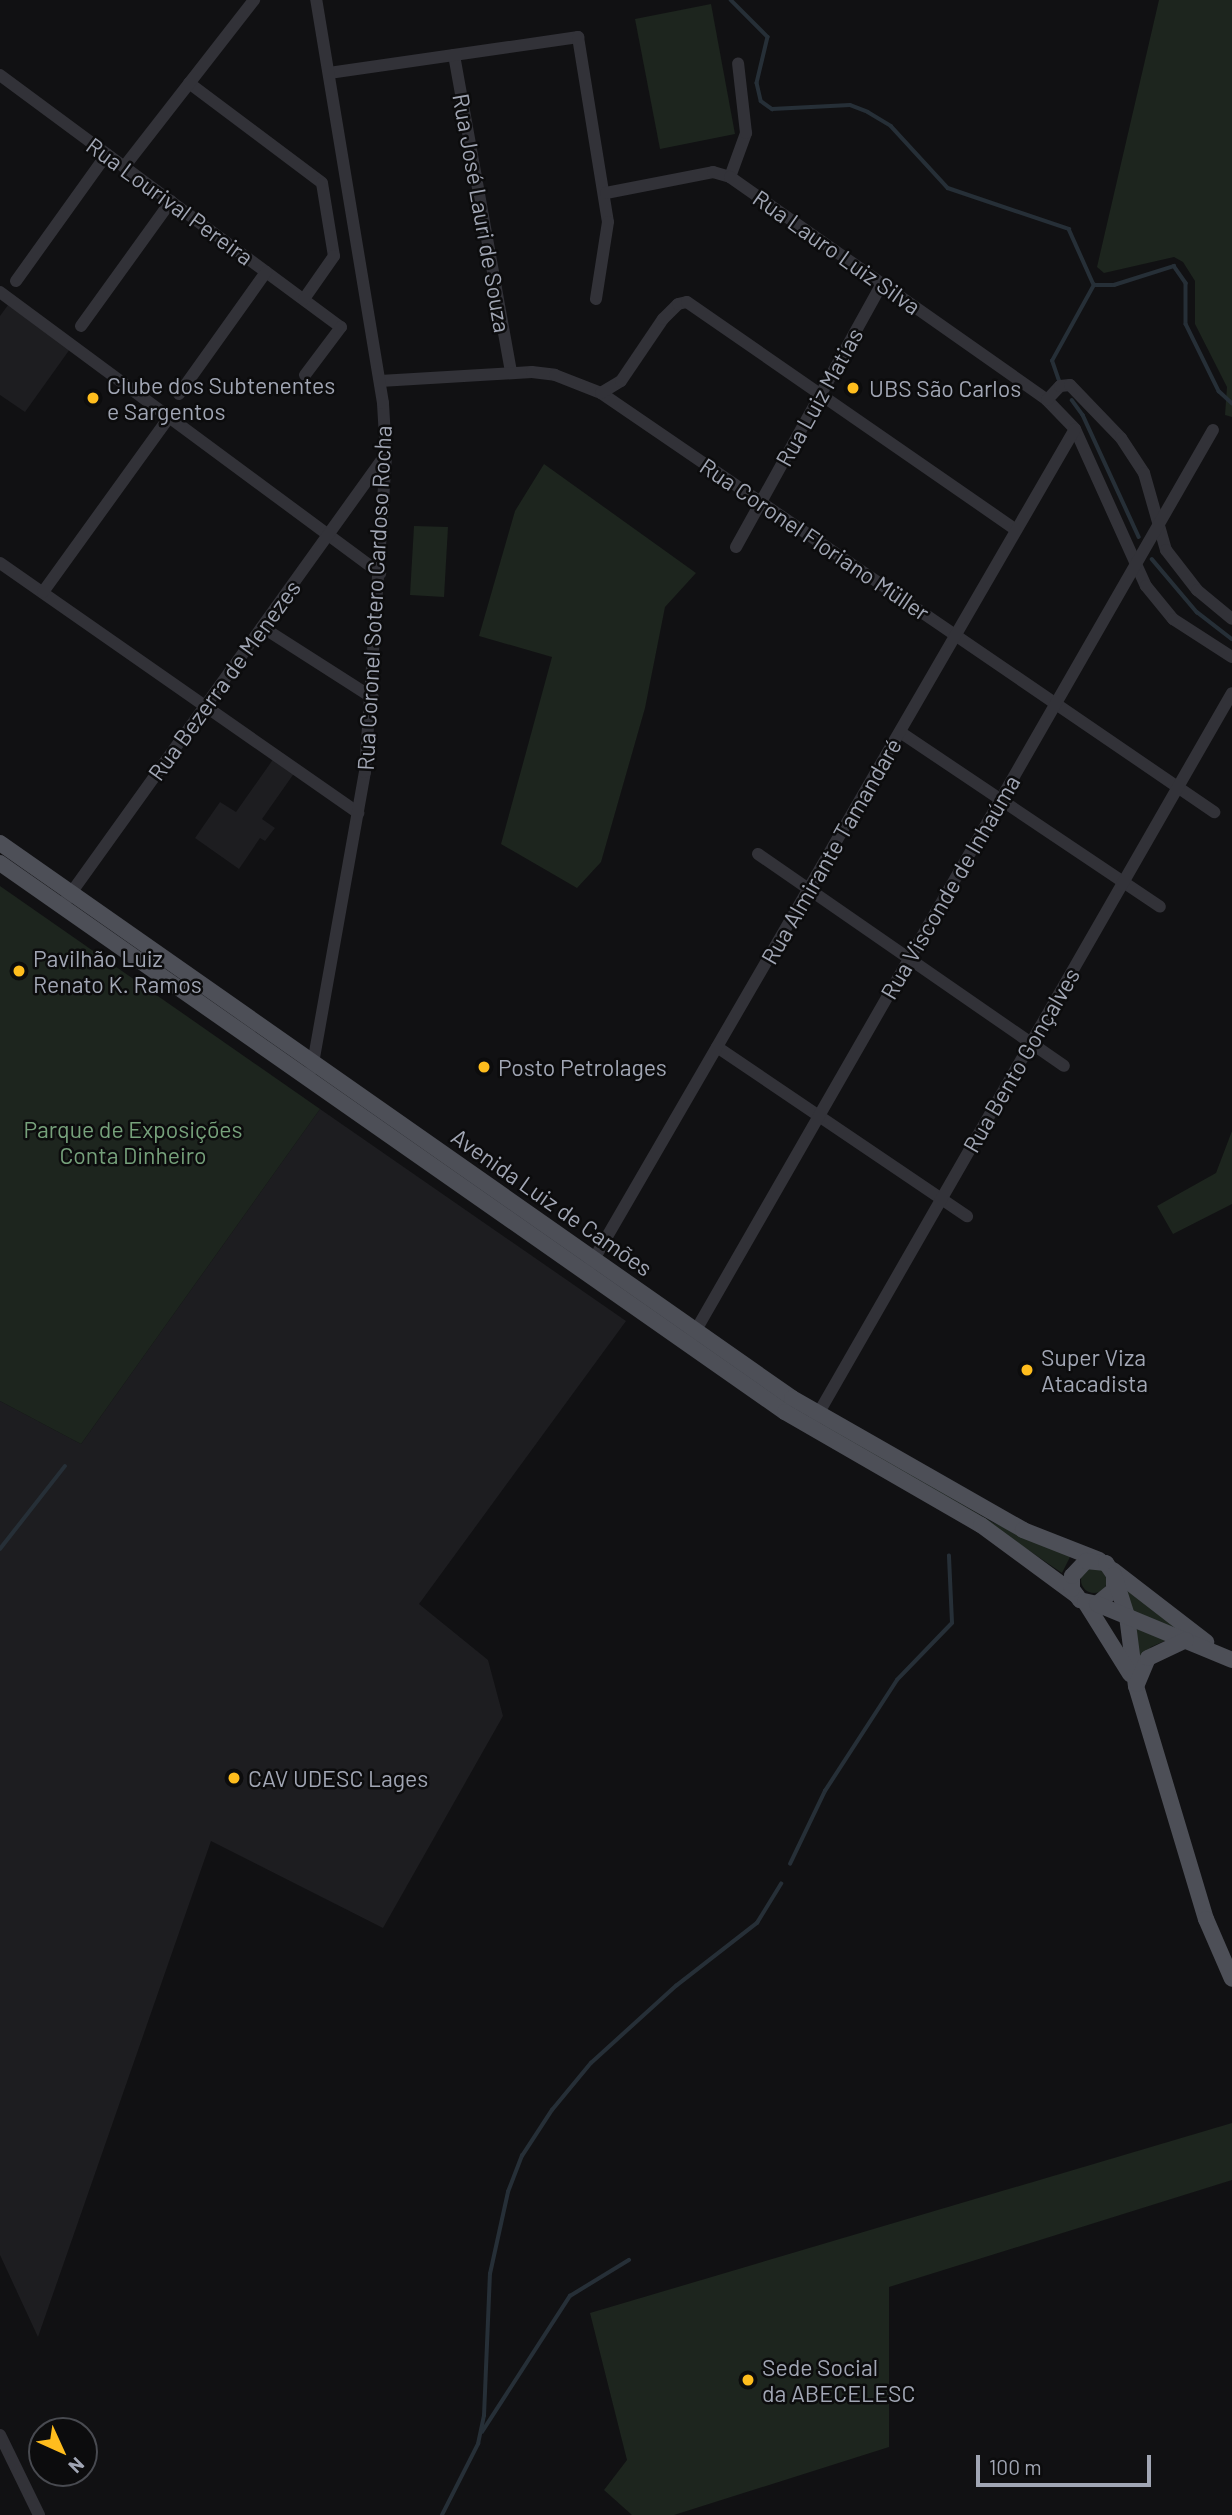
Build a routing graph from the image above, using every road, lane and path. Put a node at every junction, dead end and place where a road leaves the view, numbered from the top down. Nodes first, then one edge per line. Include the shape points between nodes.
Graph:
1 (254, 0) edge
2 (316, 0) edge
3 (454, 55) junction
4 (738, 63) dead end
5 (329, 73) junction
6 (0, 75) edge
7 (189, 83) junction
8 (107, 154) junction
9 (124, 167) junction
10 (730, 177) junction
11 (606, 193) junction
12 (171, 201) junction
13 (266, 272) junction
14 (16, 281) dead end
15 (882, 284) junction
16 (2, 297) edge
17 (303, 299) junction
18 (596, 299) dead end
19 (81, 326) dead end
20 (511, 371) junction
21 (305, 375) dead end
22 (380, 381) junction
23 (601, 393) junction
24 (821, 393) junction
25 (178, 394) dead end
26 (1047, 400) junction
27 (170, 416) junction
28 (1075, 429) junction
29 (1213, 430) dead end
30 (386, 454) junction
31 (761, 503) junction
32 (1156, 528) junction
33 (1016, 530) junction
34 (330, 533) junction
35 (736, 547) dead end
36 (0, 562) edge
37 (1134, 567) junction
38 (380, 573) junction
39 (43, 592) junction
40 (1232, 619) edge
41 (262, 627) junction
42 (956, 635) junction
43 (1232, 657) edge
44 (1232, 693) edge
45 (373, 698) junction
46 (1055, 704) junction
47 (205, 706) junction
48 (900, 732) junction
49 (1178, 787) junction
50 (1000, 799) junction
51 (1214, 812) dead end
52 (359, 813) junction
53 (0, 843) edge
54 (758, 855) dead end
55 (0, 863) edge
56 (1123, 882) junction
57 (808, 889) junction
58 (66, 899) junction
59 (1160, 907) dead end
60 (909, 958) junction
61 (1031, 1043) junction
62 (717, 1047) junction
63 (1064, 1066) dead end
64 (312, 1071) junction
65 (818, 1116) junction
66 (942, 1199) junction
67 (967, 1216) dead end
68 (590, 1266) junction
69 (692, 1337) junction
70 (814, 1421) junction
71 (1108, 1568) junction
72 (1086, 1600) junction
73 (1127, 1616) junction
74 (1186, 1640) junction
75 (1227, 1657) edge
76 (1136, 1686) junction
77 (1232, 1979) edge
78 (0, 2435) edge
79 (39, 2515) edge

1 - 7 street
2 - 5 street, Rua Coronel Sotero Cardoso Rocha
3 - 5 street
3 - 11 street via 578,37
3 - 20 street, Rua José Lauri de Souza
4 - 10 street via 746,133
5 - 22 street, Rua Coronel Sotero Cardoso Rocha
6 - 8 street, Rua Lourival Pereira
7 - 9 street
7 - 17 street via 321,183 334,256
8 - 9 street, Rua Lourival Pereira
8 - 14 street
9 - 12 street, Rua Lourival Pereira
10 - 11 street, Rua Lauro Luiz Silva via 713,172
10 - 15 street, Rua Lauro Luiz Silva
11 - 18 street via 607,245
12 - 13 street, Rua Lourival Pereira
12 - 19 street
13 - 17 street, Rua Lourival Pereira
13 - 25 street
15 - 24 street, Rua Luiz Matias
15 - 26 street, Rua Lauro Luiz Silva
16 - 27 street
17 - 21 street, Rua Lourival Pereira via 341,327
20 - 22 street, Rua Coronel Floriano Müller
20 - 23 street, Rua Coronel Floriano Müller via 555,375
22 - 30 street, Rua Coronel Sotero Cardoso Rocha
23 - 24 street via 631,370 672,309 687,302
23 - 31 street, Rua Coronel Floriano Müller
24 - 31 street, Rua Luiz Matias
24 - 33 street
26 - 28 street, Rua Lauro Luiz Silva
26 - 32 street via 1060,386 1070,385 1121,438 1144,473
27 - 34 street
27 - 39 street
28 - 33 street, Rua Almirante Tamandaré
28 - 37 street
29 - 32 street, Rua Visconde de Inhaúma
30 - 34 street, Rua Bezerra de Menezes
30 - 38 street, Rua Coronel Sotero Cardoso Rocha
31 - 35 street, Rua Luiz Matias
31 - 42 street, Rua Coronel Floriano Müller
32 - 37 street, Rua Visconde de Inhaúma
32 - 40 street via 1179,568
33 - 42 street, Rua Almirante Tamandaré
34 - 38 street
34 - 41 street, Rua Bezerra de Menezes
36 - 39 street
37 - 43 street via 1173,619
37 - 46 street, Rua Visconde de Inhaúma
38 - 45 street, Rua Coronel Sotero Cardoso Rocha
39 - 47 street
41 - 45 street
41 - 47 street, Rua Bezerra de Menezes
42 - 46 street, Rua Coronel Floriano Müller
42 - 48 street, Rua Almirante Tamandaré
44 - 49 street, Rua Bento Gonçalves
45 - 52 street, Rua Coronel Sotero Cardoso Rocha
46 - 49 street, Rua Coronel Floriano Müller
46 - 50 street, Rua Visconde de Inhaúma
47 - 52 street
47 - 58 street, Rua Bezerra de Menezes
48 - 50 street
48 - 57 street, Rua Almirante Tamandaré
49 - 51 street, Rua Coronel Floriano Müller
49 - 56 street, Rua Bento Gonçalves
50 - 56 street
50 - 60 street, Rua Visconde de Inhaúma
52 - 64 street, Rua Coronel Sotero Cardoso Rocha
53 - 58 main road, Avenida Luiz de Camões
54 - 57 street
55 - 58 main road, Avenida Luiz de Camões
56 - 59 street
56 - 61 street, Rua Bento Gonçalves
57 - 60 street
57 - 62 street, Rua Almirante Tamandaré
58 - 64 main road, Avenida Luiz de Camões
60 - 61 street
60 - 65 street, Rua Visconde de Inhaúma
61 - 63 street
61 - 66 street, Rua Bento Gonçalves
62 - 65 street
62 - 68 street, Rua Almirante Tamandaré
64 - 68 main road, Avenida Luiz de Camões
65 - 66 street
65 - 69 street, Rua Visconde de Inhaúma
66 - 67 street
66 - 70 street, Rua Bento Gonçalves
68 - 69 main road, Avenida Luiz de Camões
69 - 70 main road, Avenida Luiz de Camões
70 - 71 main road, Avenida Luiz de Camões via 1023,1530
70 - 72 main road, Avenida Luiz de Camões via 981,1525
71 - 72 main road via 1114,1590
71 - 72 main road via 1086,1561 1075,1569 1071,1583
71 - 73 main road
71 - 75 main road, Avenida Luiz de Camões
72 - 73 main road
72 - 76 main road
73 - 74 main road
73 - 76 main road
74 - 75 main road
74 - 76 main road via 1149,1658
76 - 77 main road via 1206,1919
78 - 79 street

